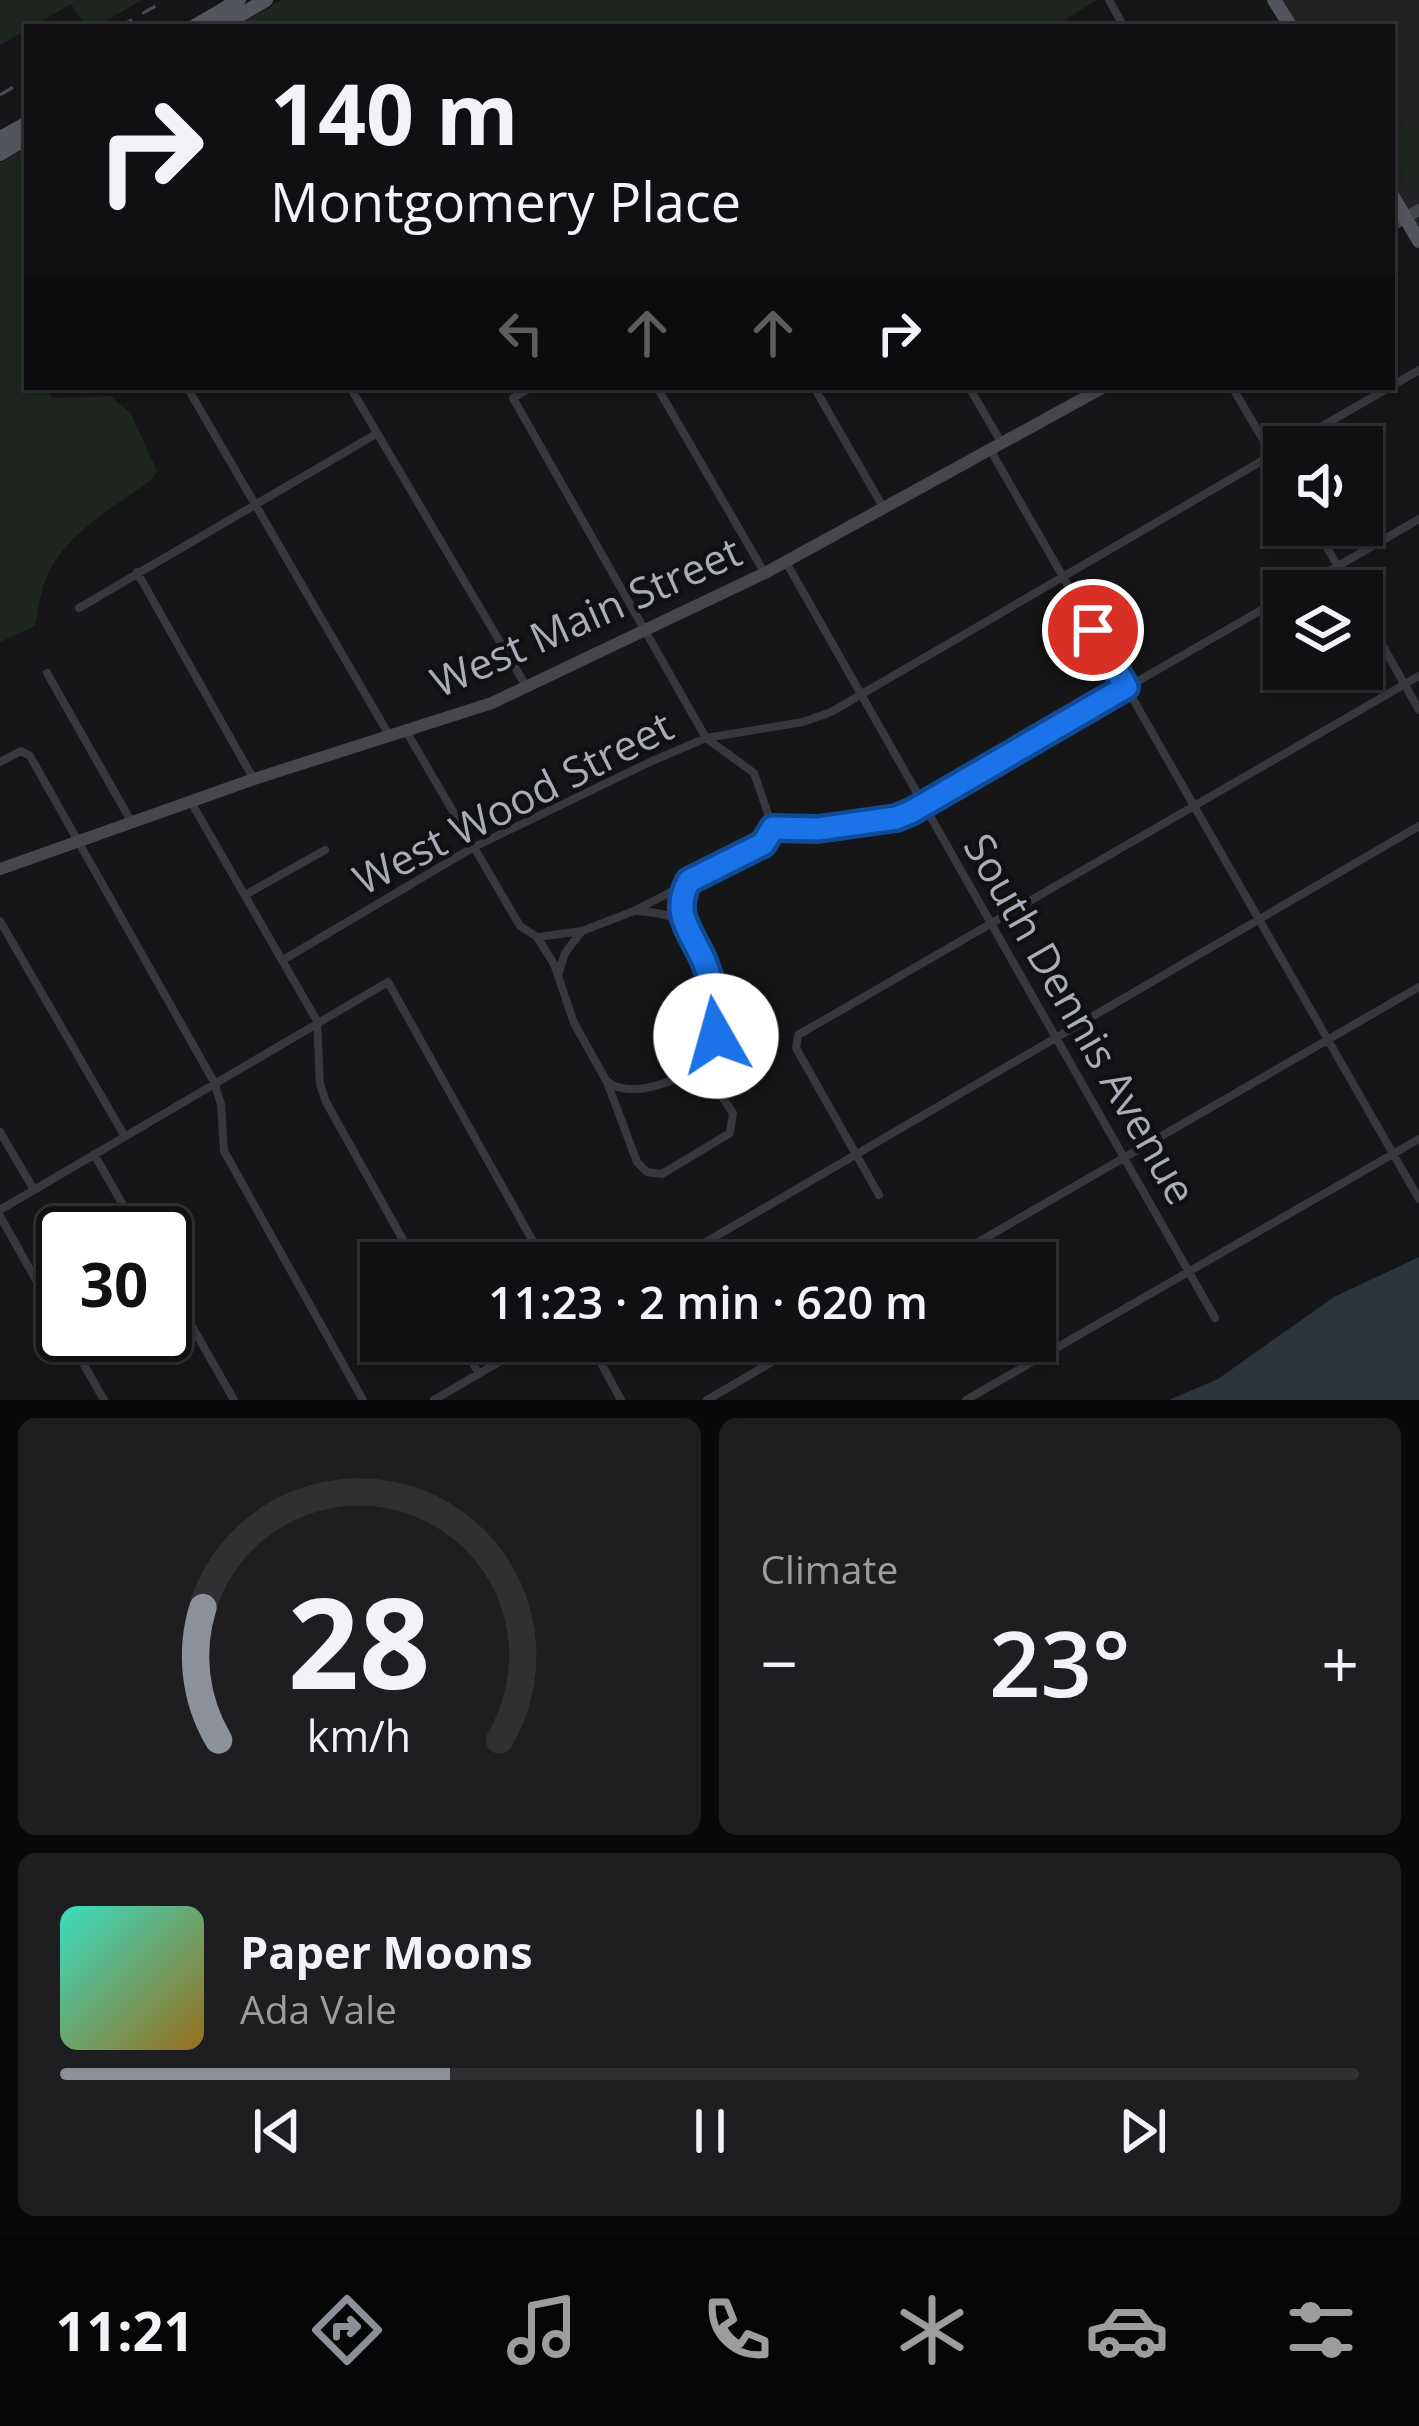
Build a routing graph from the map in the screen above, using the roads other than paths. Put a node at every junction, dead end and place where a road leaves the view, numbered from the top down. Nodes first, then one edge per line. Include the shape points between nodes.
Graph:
1 (239, 0) edge
2 (266, 0) edge
3 (198, 24) edge
4 (225, 24) edge
5 (1405, 217) edge
6 (1419, 241) edge
7 (189, 390) edge
8 (352, 390) edge
9 (527, 390) edge
10 (659, 390) edge
11 (816, 390) edge
12 (970, 390) edge
13 (1099, 390) edge
14 (1234, 390) edge
15 (1384, 390) edge
16 (1323, 426) edge
17 (376, 434) junction
18 (1263, 440) edge
19 (996, 447) junction
20 (1263, 460) edge
21 (254, 503) junction
22 (883, 508) junction
23 (1419, 519) edge
24 (1326, 546) edge
25 (786, 562) junction
26 (1338, 566) junction
27 (1331, 570) edge
28 (1340, 570) edge
29 (137, 572) junction
30 (765, 573) junction
31 (1062, 578) junction
32 (80, 608) dead end
33 (1263, 609) edge
34 (644, 631) junction
35 (1383, 646) edge
36 (47, 673) dead end
37 (1419, 676) edge
38 (1404, 684) junction
39 (526, 687) junction
40 (1126, 687) junction
41 (861, 694) junction
42 (1419, 710) edge
43 (406, 730) junction
44 (389, 735) junction
45 (706, 739) junction
46 (0, 762) edge
47 (254, 779) junction
48 (191, 802) junction
49 (923, 805) junction
50 (1195, 806) junction
51 (132, 822) junction
52 (1419, 826) edge
53 (773, 828) junction
54 (76, 842) junction
55 (472, 848) junction
56 (325, 850) dead end
57 (0, 869) edge
58 (689, 881) junction
59 (245, 895) junction
60 (634, 911) junction
61 (1257, 920) junction
62 (0, 921) edge
63 (990, 924) junction
64 (684, 925) junction
65 (582, 931) junction
66 (537, 938) junction
67 (283, 959) junction
68 (558, 975) junction
69 (1419, 987) edge
70 (316, 1021) junction
71 (1055, 1036) junction
72 (1326, 1040) junction
73 (703, 1069) junction
74 (214, 1082) junction
75 (607, 1082) junction
76 (0, 1132) edge
77 (124, 1135) junction
78 (1419, 1139) edge
79 (94, 1154) junction
80 (1392, 1154) junction
81 (856, 1155) junction
82 (1124, 1157) junction
83 (33, 1188) junction
84 (879, 1195) dead end
85 (1419, 1199) edge
86 (124, 1206) edge
87 (0, 1213) edge
88 (404, 1242) edge
89 (533, 1242) edge
90 (706, 1242) edge
91 (978, 1242) edge
92 (1190, 1272) junction
93 (36, 1278) edge
94 (1215, 1318) dead end
95 (192, 1326) edge
96 (83, 1362) edge
97 (472, 1362) edge
98 (500, 1362) edge
99 (600, 1362) edge
100 (772, 1362) edge
101 (479, 1374) junction
102 (988, 1396) edge
103 (104, 1400) edge
104 (234, 1400) edge
105 (363, 1400) edge
106 (434, 1400) edge
107 (621, 1400) edge
108 (707, 1400) edge
109 (966, 1400) edge

1 - 3 main road
2 - 4 main road
5 - 6 main road
7 - 21 street
8 - 17 street
9 - 34 street via 513,398
10 - 30 street
11 - 22 street
12 - 19 street
13 - 19 street, West Main Street
14 - 18 street
15 - 16 street, West Wood Street
17 - 21 street
17 - 39 street
19 - 22 street, West Main Street
19 - 31 street
20 - 31 street, West Wood Street
21 - 29 street
21 - 44 street
22 - 25 street, West Main Street
23 - 26 street
24 - 26 street
25 - 30 street, West Main Street
25 - 41 street, South Dennis Avenue
26 - 27 street
26 - 28 street
29 - 32 street
29 - 47 street
30 - 34 street, West Main Street
31 - 40 street
31 - 41 street, West Wood Street
33 - 40 street
34 - 39 street, West Main Street
34 - 45 street
35 - 38 street
36 - 51 street
37 - 38 street
38 - 42 street
38 - 50 street
39 - 43 street, West Main Street
40 - 49 street
40 - 50 street
41 - 45 street, West Wood Street via 818,718
41 - 49 street, South Dennis Avenue
43 - 44 street, West Main Street
43 - 55 street
44 - 47 street, West Main Street
45 - 53 street via 754,773
45 - 55 street, West Wood Street
46 - 54 street via 21,751 30,756
47 - 48 street, West Main Street
48 - 51 street, West Main Street
48 - 59 street
49 - 53 street via 896,818
49 - 63 street, South Dennis Avenue
50 - 61 street
50 - 63 street
51 - 54 street, West Main Street
52 - 61 street
53 - 58 street via 763,844
54 - 57 street, West Main Street
54 - 74 street
55 - 66 street via 520,926
55 - 67 street, West Wood Street
56 - 59 street
58 - 60 street
58 - 64 street via 680,904
59 - 67 street
60 - 64 street
60 - 65 street
61 - 71 street
61 - 72 street
62 - 77 street
63 - 71 street, South Dennis Avenue
63 - 81 street via 795,1041
64 - 73 street via 718,1014
65 - 66 street
65 - 68 street
66 - 68 street
67 - 70 street
68 - 75 street
69 - 72 street
70 - 74 street
70 - 88 street via 326,1102
70 - 89 street via 388,982
71 - 81 street
71 - 82 street, South Dennis Avenue
72 - 80 street
72 - 82 street
73 - 75 street via 633,1091
73 - 75 street via 734,1124 723,1139 662,1174 637,1162
74 - 77 street
74 - 105 street via 224,1151
76 - 83 street
77 - 79 street
78 - 80 street
79 - 83 street
79 - 86 street
80 - 85 street
80 - 92 street
81 - 84 street
81 - 90 street
82 - 91 street
82 - 92 street, South Dennis Avenue
83 - 87 street
87 - 93 street
92 - 94 street, South Dennis Avenue
92 - 102 street
95 - 104 street
96 - 103 street
97 - 101 street
98 - 101 street
99 - 107 street
100 - 108 street
101 - 106 street
102 - 109 street

